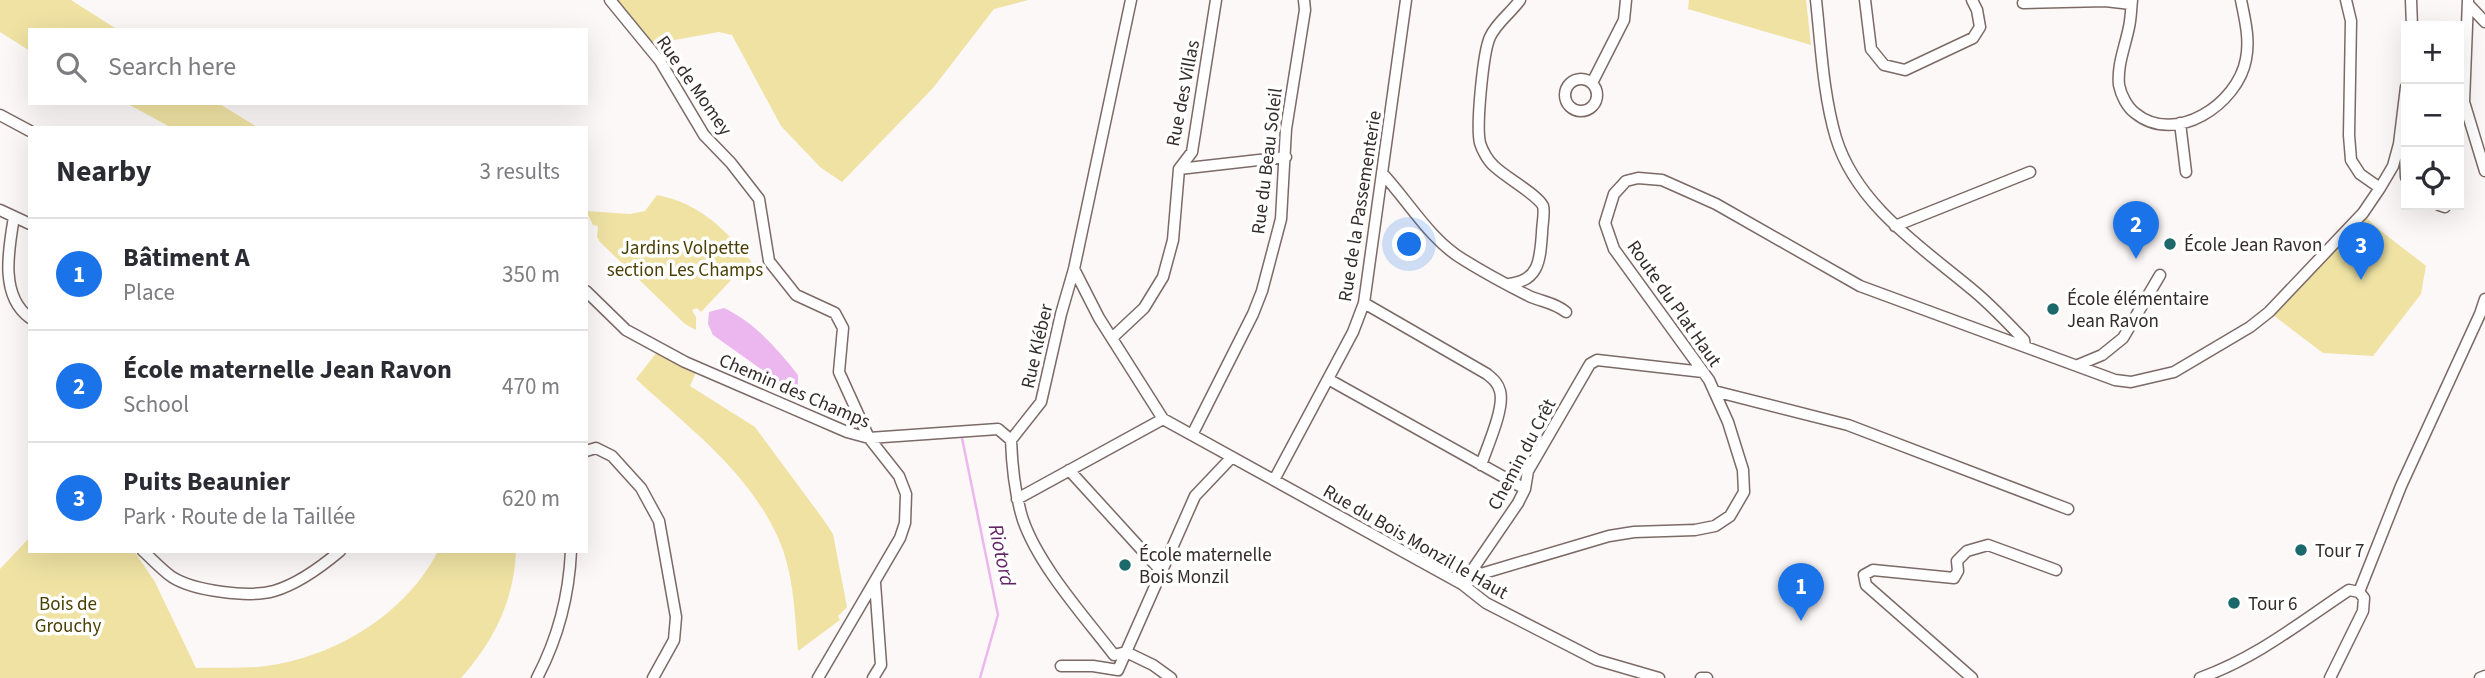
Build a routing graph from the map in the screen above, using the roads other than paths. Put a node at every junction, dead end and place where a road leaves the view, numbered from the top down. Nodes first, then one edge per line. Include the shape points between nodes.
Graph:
1 (610, 0) edge
2 (1131, 0) edge
3 (1216, 0) edge
4 (1304, 0) edge
5 (1406, 0) edge
6 (1520, 0) edge
7 (1626, 0) edge
8 (1816, 0) edge
9 (1865, 0) edge
10 (1972, 0) edge
11 (2241, 0) edge
12 (2346, 0) edge
13 (2411, 0) edge
14 (2048, 2) edge
15 (2132, 2) edge
16 (2468, 2) edge
17 (2023, 3) dead end
18 (2412, 21) edge
19 (2485, 22) edge
20 (1592, 83) dead end
21 (0, 115) edge
22 (2180, 122) junction
23 (2401, 128) edge
24 (28, 130) edge
25 (2399, 144) junction
26 (2401, 147) edge
27 (1286, 158) junction
28 (1179, 169) junction
29 (2485, 171) edge
30 (2029, 172) dead end
31 (2186, 172) dead end
32 (1382, 173) junction
33 (2380, 188) junction
34 (0, 210) edge
35 (14, 217) junction
36 (28, 224) edge
37 (1895, 226) junction
38 (1074, 269) junction
39 (2160, 275) dead end
40 (1509, 284) junction
41 (588, 293) edge
42 (2485, 299) edge
43 (1364, 303) junction
44 (1566, 312) dead end
45 (2483, 315) edge
46 (28, 317) edge
47 (1112, 338) junction
48 (2025, 346) junction
49 (2078, 365) junction
50 (1703, 372) junction
51 (1328, 379) junction
52 (1714, 391) junction
53 (1163, 419) junction
54 (1192, 435) junction
55 (869, 438) junction
56 (1011, 440) junction
57 (588, 450) edge
58 (1232, 457) junction
59 (1481, 466) junction
60 (1069, 470) junction
61 (1273, 480) junction
62 (1525, 489) junction
63 (1017, 499) junction
64 (2068, 509) dead end
65 (145, 553) edge
66 (337, 553) edge
67 (571, 553) edge
68 (2056, 570) dead end
69 (1162, 572) junction
70 (875, 583) junction
71 (1462, 584) junction
72 (2359, 592) junction
73 (1126, 652) junction
74 (1061, 666) dead end
75 (1117, 674) edge
76 (2485, 676) edge
77 (537, 678) edge
78 (653, 678) edge
79 (818, 678) edge
80 (873, 678) edge
81 (1171, 678) edge
82 (1659, 678) edge
83 (1701, 678) edge
84 (1707, 678) edge
85 (1972, 678) edge
86 (2200, 678) edge
87 (2330, 678) edge
88 (2480, 678) edge

1 - 55 street, Rue de Momey via 660,61 704,135 759,199 769,261 796,295 835,313 843,328 839,372
2 - 38 street, Rue Kléber
3 - 28 street, Rue des Villas via 1192,152
4 - 27 street, Rue du Beau Soleil
5 - 32 street, Rue de la Passementerie
6 - 40 street via 1488,40 1479,121 1480,144 1491,163 1544,208 1539,263 1529,277
7 - 20 street via 1624,20
8 - 37 street via 1837,139 1850,169
9 - 10 street via 1871,49 1884,65 1905,70 1973,38 1980,27
11 - 22 street via 2248,34 2246,60 2237,85 2218,106
12 - 33 street via 2351,21 2351,159 2360,174
13 - 18 street
14 - 15 street
14 - 17 street
15 - 22 street via 2119,88 2129,108 2146,121
16 - 19 street
16 - 29 street via 2464,102
21 - 24 street
22 - 31 street
23 - 25 street
25 - 26 street
25 - 33 street
27 - 28 street
27 - 54 street, Rue du Beau Soleil via 1281,219 1262,290
28 - 47 street, Rue des Villas via 1173,240 1163,277 1144,308
30 - 37 street
32 - 40 street via 1439,240 1462,259
32 - 43 street, Rue de la Passementerie
33 - 49 street via 2363,213 2269,312 2193,363 2131,382
34 - 35 street
35 - 36 street
35 - 46 street via 4,280 8,295
37 - 48 street via 1976,292
38 - 47 street
38 - 56 street, Rue Kléber via 1041,402
39 - 49 street via 2123,338 2102,355
40 - 44 street
41 - 55 street, Chemin des Champs via 626,330 685,362
42 - 45 street
43 - 51 street, Rue de la Passementerie
43 - 59 street via 1495,381 1502,401
45 - 72 street via 2401,486
47 - 53 street
48 - 49 street
48 - 50 street, Route du Plat Haut via 1860,286 1716,204 1662,180 1626,181 1614,194 1605,223 1614,249
50 - 52 street, Route du Plat Haut
50 - 62 street, Chemin du Crêt via 1597,360 1590,364 1528,471
51 - 59 street
51 - 61 street, Rue de la Passementerie
52 - 64 street via 1848,425
52 - 71 street, Route du Plat Haut via 1743,470 1744,492 1724,520 1695,530 1609,536
53 - 54 street, Rue du Bois Monzil le Haut
53 - 60 street
54 - 58 street, Rue du Bois Monzil le Haut
55 - 56 street via 998,429
55 - 70 street, Chemin des Champs via 899,476 906,494 900,538
56 - 63 street
57 - 78 street via 596,448 612,456 641,488 659,521 676,617 674,640
58 - 61 street, Rue du Bois Monzil le Haut
58 - 69 street via 1195,496
59 - 62 street
60 - 63 street
60 - 69 street
61 - 71 street, Rue du Bois Monzil le Haut
62 - 71 street, Chemin du Crêt
63 - 73 street via 1044,562 1114,655
65 - 66 street via 172,577 202,589 237,593 273,591
67 - 77 street via 565,598
68 - 85 street via 1988,545 1967,551 1957,561 1954,578 1873,570 1864,575 1866,585
69 - 73 street
70 - 79 street, Chemin des Champs
70 - 80 street via 881,665
71 - 82 street, Rue du Bois Monzil le Haut via 1486,603 1597,660
72 - 86 street via 2349,590 2264,648
72 - 87 street via 2364,598 2363,611
73 - 75 street
73 - 81 street
74 - 75 street via 1093,666
76 - 88 street
83 - 84 street

